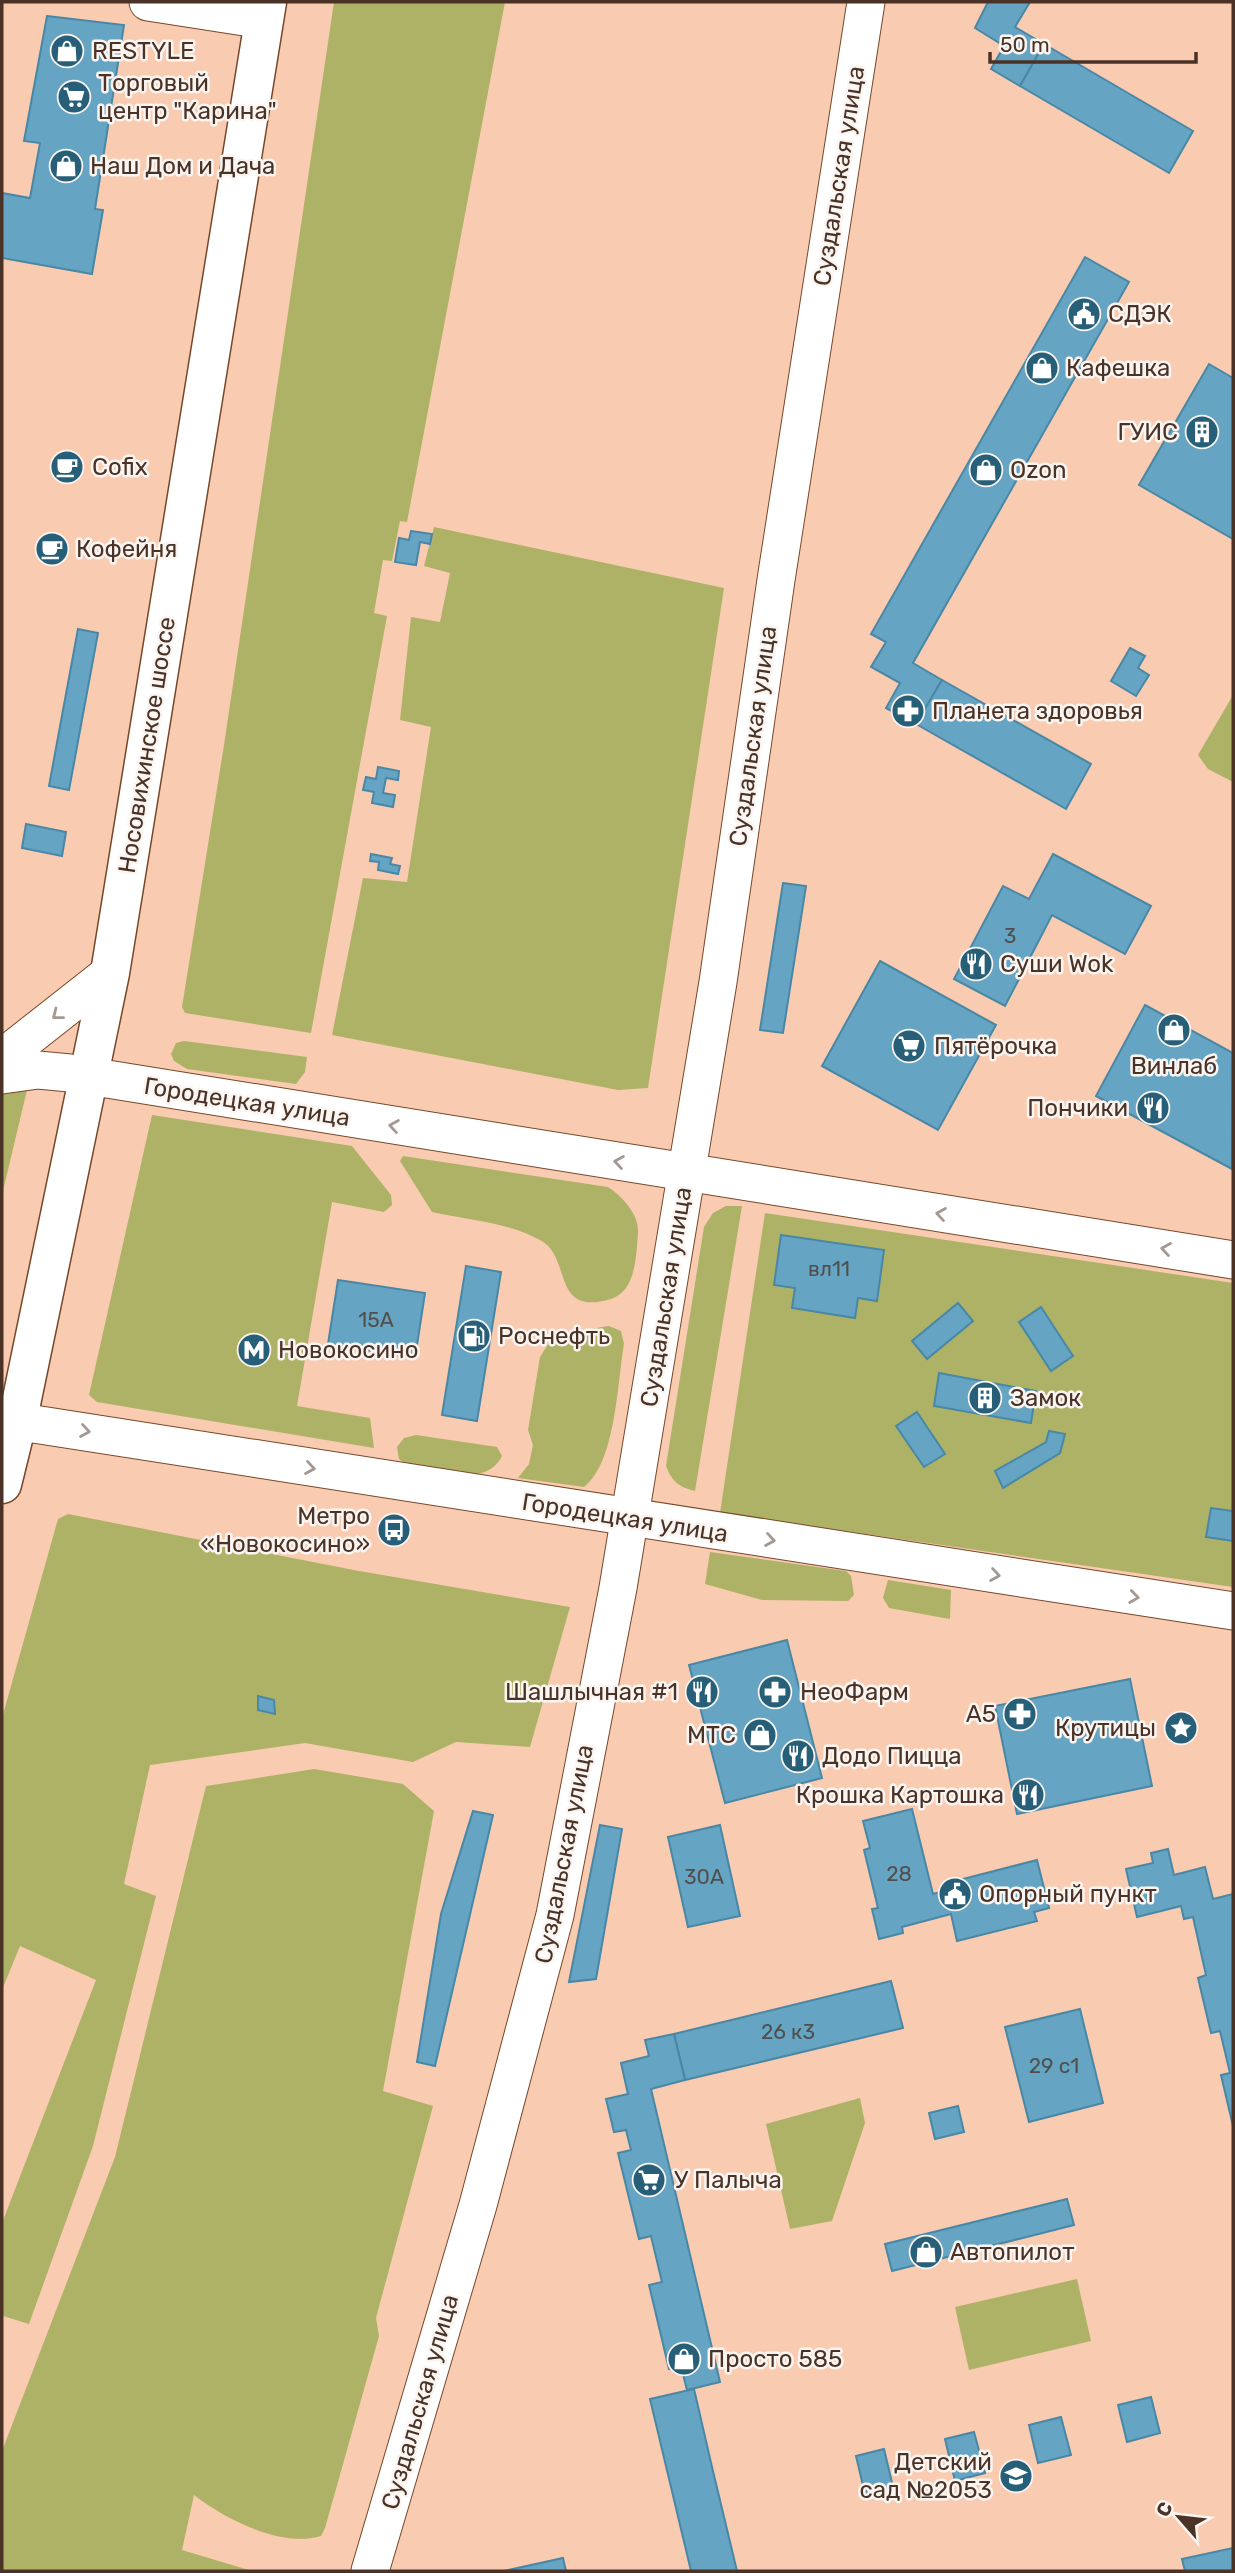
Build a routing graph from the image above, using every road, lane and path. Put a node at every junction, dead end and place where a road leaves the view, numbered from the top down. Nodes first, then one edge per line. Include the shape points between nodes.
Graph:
1 (148, 2) edge
2 (866, 2) edge
3 (266, 11) edge
4 (110, 973) junction
5 (2, 1058) edge
6 (2, 1075) edge
7 (91, 1077) junction
8 (686, 1172) junction
9 (1233, 1260) edge
10 (10, 1421) edge
11 (2, 1484) edge
12 (630, 1519) junction
13 (1233, 1611) edge
14 (370, 2571) edge

1 - 3 street
2 - 8 street, Суздальская улица
3 - 4 main road, Носовихинское шоссе
4 -> 5 street
4 - 7 main road, Носовихинское шоссе
6 - 7 street, Городецкая улица via 38,1070
8 -> 7 street, Городецкая улица
7 - 10 main road, Носовихинское шоссе
9 -> 8 street, Городецкая улица
8 - 12 street, Суздальская улица
10 - 11 main road, Носовихинское шоссе
10 -> 12 street, Городецкая улица
12 -> 13 street, Городецкая улица
12 - 14 street, Суздальская улица via 555,1915 478,2205

